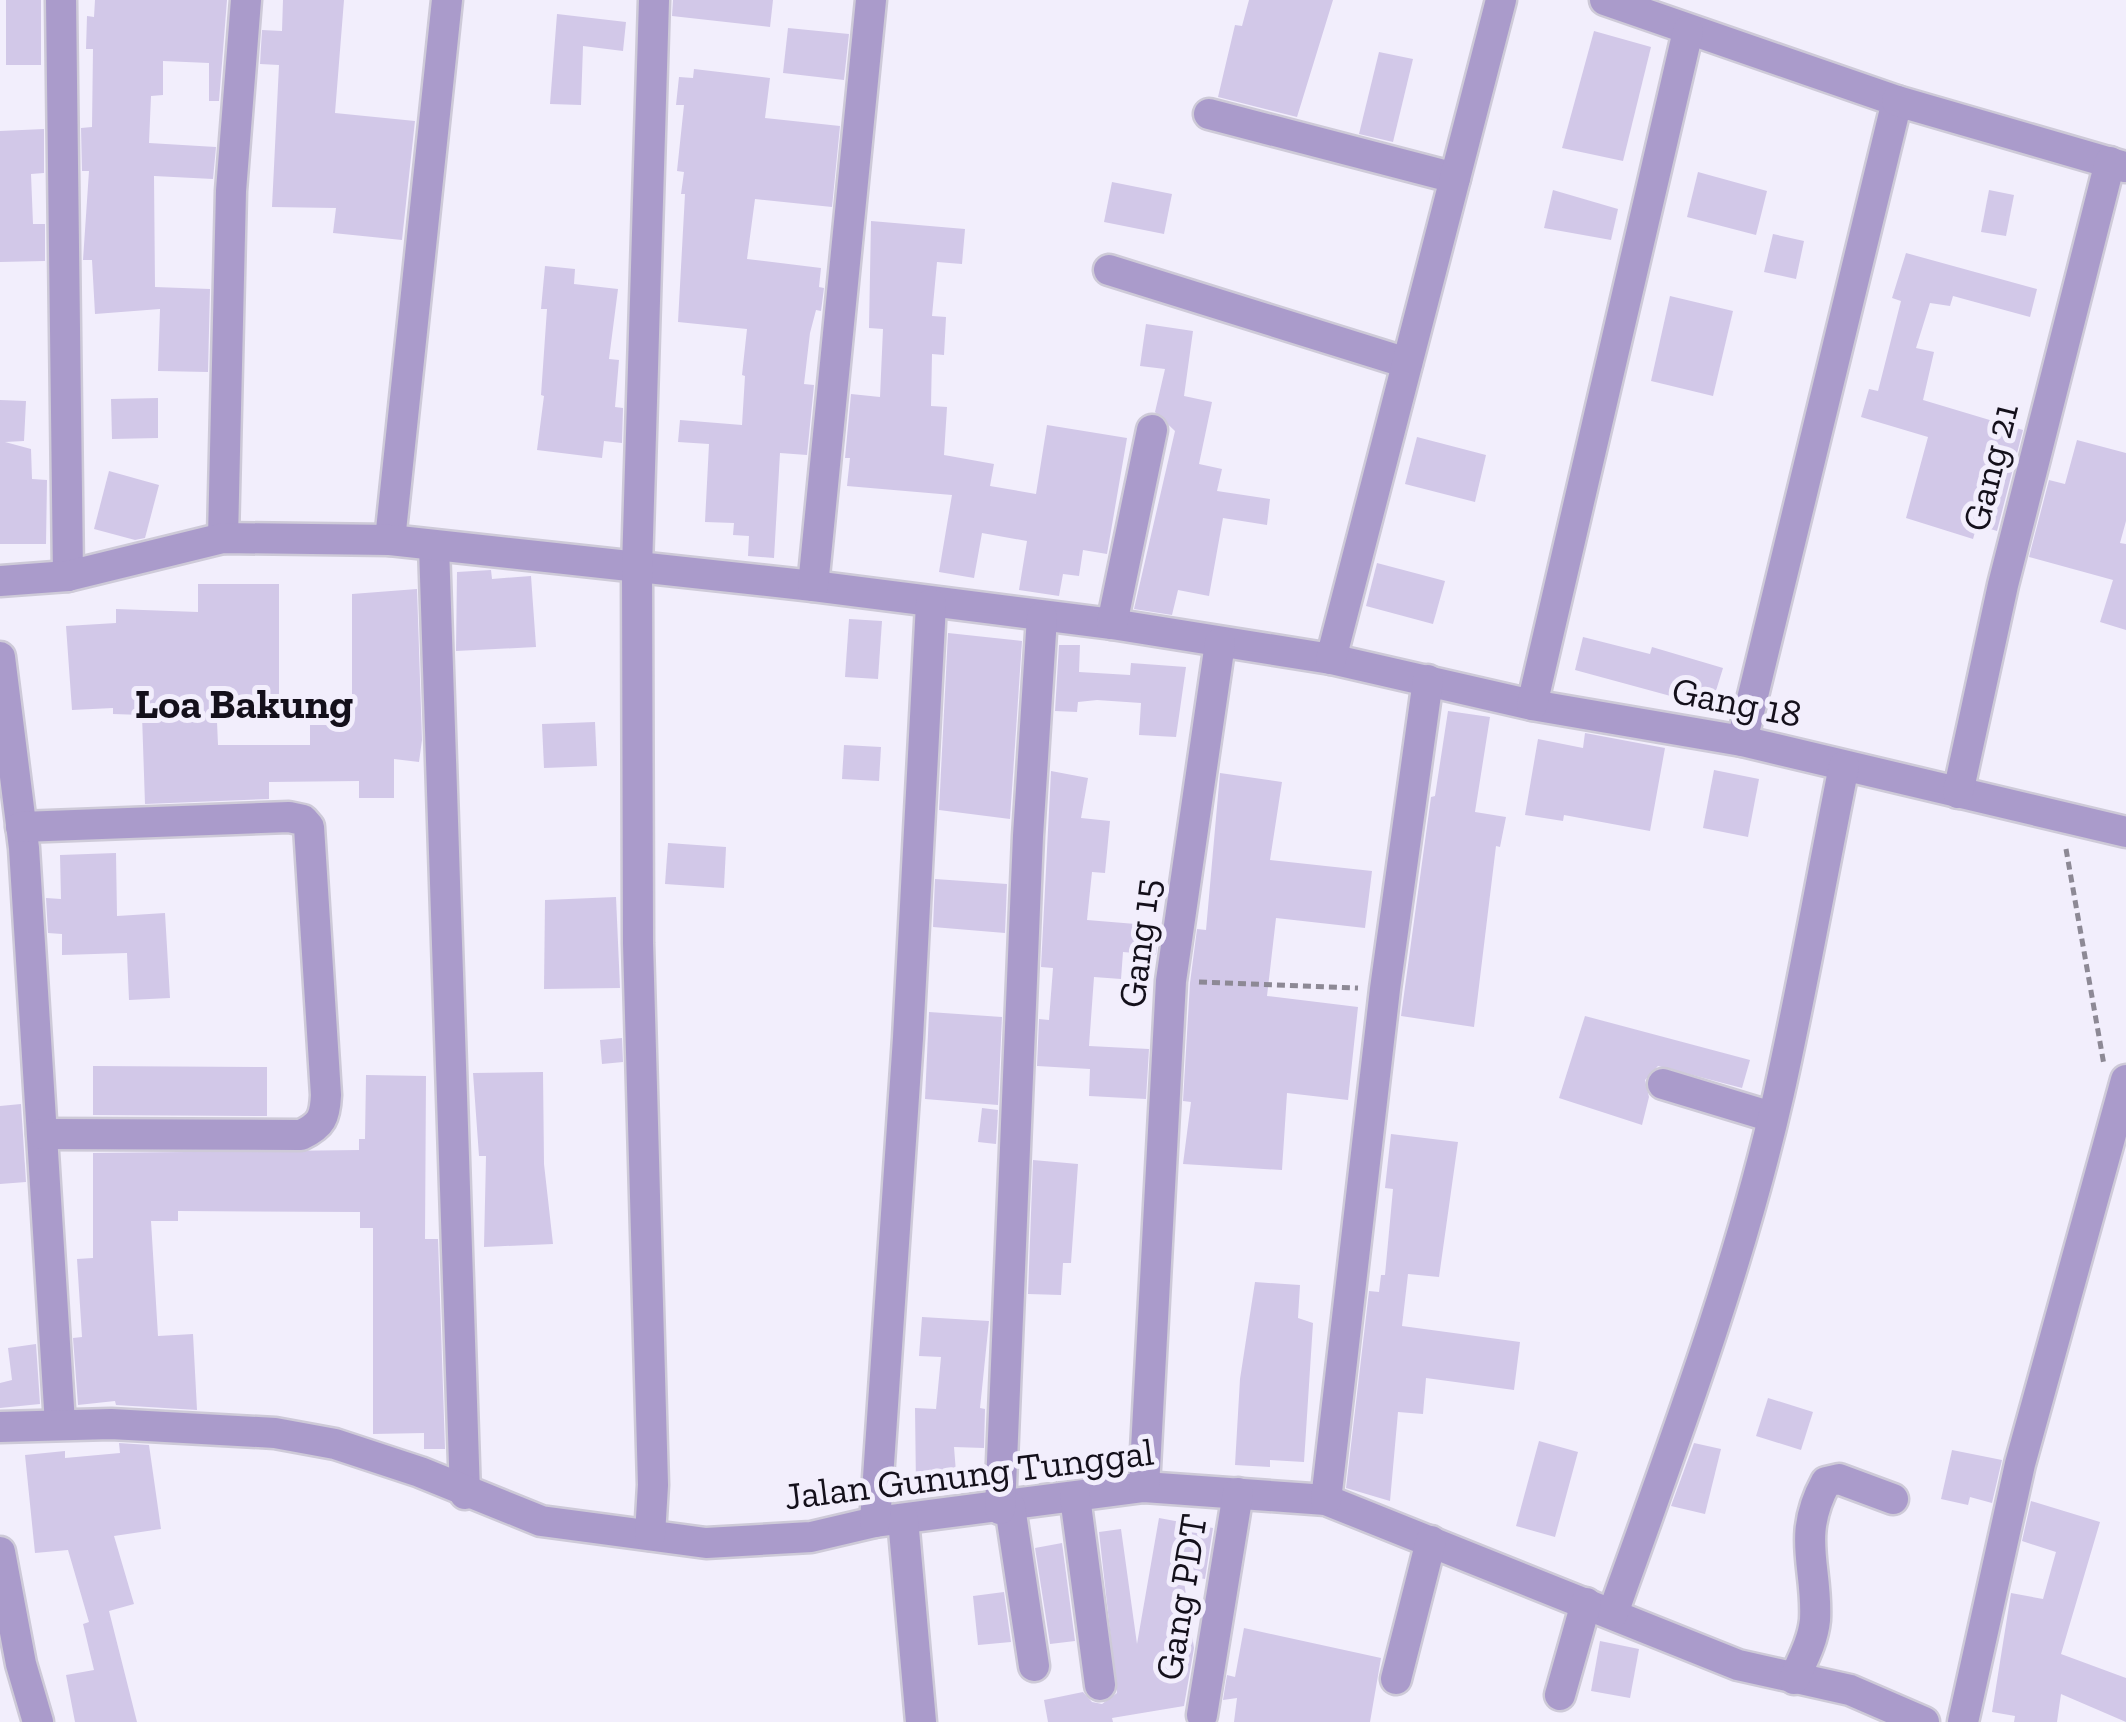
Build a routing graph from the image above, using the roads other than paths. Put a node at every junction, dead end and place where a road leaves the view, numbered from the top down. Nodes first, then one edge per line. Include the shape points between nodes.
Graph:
1 (62, 0) edge
2 (246, 0) edge
3 (447, 0) edge
4 (654, 0) edge
5 (871, 0) edge
6 (1501, 0) edge
7 (1605, 0) edge
8 (1688, 32) junction
9 (1898, 102) junction
10 (1209, 114) dead end
11 (2118, 165) edge
12 (1455, 178) junction
13 (1109, 270) dead end
14 (1407, 363) junction
15 (1152, 430) dead end
16 (223, 538) junction
17 (390, 540) junction
18 (434, 546) junction
19 (637, 568) junction
20 (68, 576) junction
21 (0, 581) edge
22 (812, 586) junction
23 (931, 604) junction
24 (1042, 616) junction
25 (1112, 624) junction
26 (1220, 642) junction
27 (0, 657) edge
28 (1331, 659) junction
29 (1428, 680) junction
30 (1532, 706) junction
31 (1742, 741) junction
32 (1844, 766) junction
33 (1958, 792) junction
34 (22, 827) junction
35 (2126, 832) edge
36 (2126, 1080) edge
37 (1662, 1084) dead end
38 (1772, 1117) junction
39 (42, 1134) junction
40 (60, 1424) junction
41 (0, 1427) edge
42 (1144, 1487) junction
43 (1238, 1493) junction
44 (465, 1494) junction
45 (1075, 1497) junction
46 (1893, 1499) dead end
47 (1326, 1500) junction
48 (1005, 1508) junction
49 (889, 1520) junction
50 (650, 1535) junction
51 (1431, 1542) junction
52 (0, 1552) edge
53 (1600, 1608) junction
54 (1034, 1666) dead end
55 (1396, 1679) dead end
56 (1794, 1679) junction
57 (1100, 1685) dead end
58 (1560, 1695) dead end
59 (1202, 1714) dead end
60 (1886, 1714) edge
61 (38, 1722) edge
62 (921, 1722) edge
63 (1924, 1722) edge
64 (1963, 1722) edge

1 - 20 street
2 - 16 street via 231,191
3 - 17 street
4 - 19 street
5 - 22 street
6 - 12 street
7 - 8 street
8 - 9 street
8 - 30 street
9 - 11 street
9 - 31 street
10 - 12 street
11 - 33 street, Gang 21 via 2003,584
12 - 14 street
13 - 14 street
14 - 28 street
15 - 25 street
16 - 17 street, Gang 18
16 - 20 street, Gang 18
17 - 18 street, Gang 18
18 - 19 street, Gang 18
18 - 44 street
19 - 22 street, Gang 18
19 - 50 street
20 - 21 street, Gang 18
22 - 23 street, Gang 18
23 - 24 street, Gang 18
23 - 49 street
24 - 25 street, Gang 18
24 - 48 street
25 - 26 street, Gang 18
26 - 28 street, Gang 18
26 - 42 street, Gang 15 via 1171,981
27 - 34 street
28 - 29 street, Gang 18
29 - 30 street, Gang 18
29 - 47 street
30 - 31 street, Gang 18
31 - 32 street, Gang 18
32 - 33 street, Gang 18
32 - 38 street
33 - 35 street, Gang 18
34 - 39 street
34 - 39 street via 289,817 309,827 326,1095 326,1116 317,1128 301,1135
36 - 64 street via 2020,1464
37 - 38 street
38 - 53 street via 1687,1405
39 - 40 street
40 - 41 street, Jalan Gunung Tunggal
40 - 44 street, Jalan Gunung Tunggal via 275,1433 334,1444
42 - 43 street, Jalan Gunung Tunggal
42 - 45 street, Jalan Gunung Tunggal
43 - 47 street, Jalan Gunung Tunggal
43 - 59 street, Gang PDT
44 - 50 street, Jalan Gunung Tunggal via 541,1521
45 - 48 street, Jalan Gunung Tunggal
45 - 57 street
46 - 56 street via 1839,1478 1826,1482 1808,1553 1815,1623
47 - 51 street, Jalan Gunung Tunggal
48 - 49 street, Jalan Gunung Tunggal
48 - 54 street
49 - 50 street, Jalan Gunung Tunggal via 812,1537 706,1543
49 - 62 street
51 - 53 street, Jalan Gunung Tunggal
51 - 55 street
52 - 61 street
53 - 56 street, Jalan Gunung Tunggal via 1738,1665
53 - 58 street
56 - 60 street, Jalan Gunung Tunggal via 1850,1690
60 - 63 street, Jalan Gunung Tunggal

